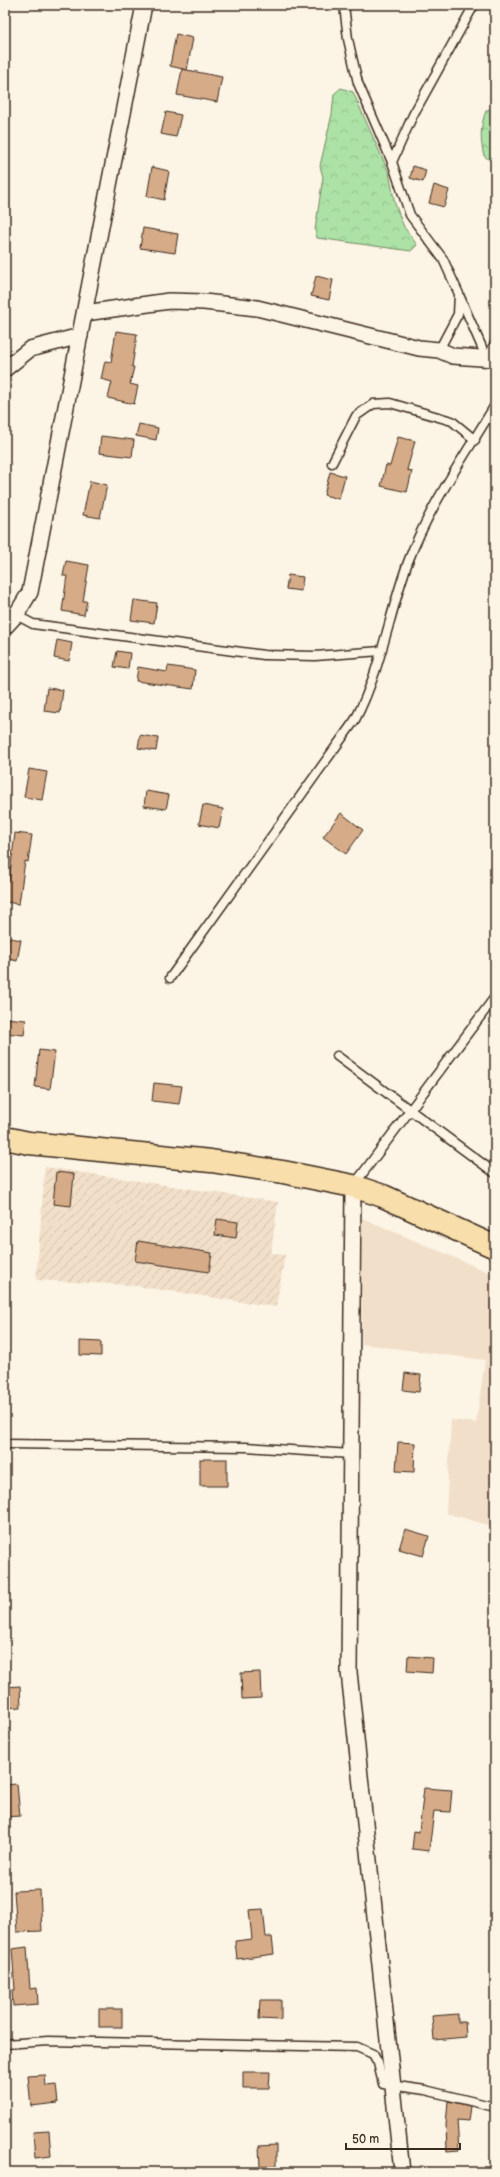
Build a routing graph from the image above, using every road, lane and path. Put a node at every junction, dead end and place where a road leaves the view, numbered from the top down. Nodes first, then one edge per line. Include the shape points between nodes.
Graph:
1 (144, 5) edge
2 (344, 5) edge
3 (474, 5) edge
4 (392, 162) junction
5 (459, 294) junction
6 (85, 312) junction
7 (80, 336) junction
8 (495, 343) edge
9 (439, 350) junction
10 (492, 361) edge
11 (5, 369) edge
12 (495, 405) edge
13 (475, 440) junction
14 (332, 463) dead end
15 (16, 615) junction
16 (5, 627) edge
17 (381, 651) junction
18 (170, 978) dead end
19 (495, 997) edge
20 (337, 1056) dead end
21 (410, 1112) junction
22 (5, 1138) edge
23 (495, 1173) edge
24 (353, 1186) junction
25 (495, 1247) edge
26 (5, 1444) edge
27 (351, 1454) junction
28 (5, 2044) edge
29 (393, 2086) junction
30 (495, 2107) edge
31 (402, 2172) edge

1 - 6 street
2 - 4 lane via 348,39 358,83
3 - 4 lane via 413,115
4 - 5 lane via 410,215 443,259
5 - 9 lane via 458,314
5 - 10 lane
6 - 7 street
6 - 9 street via 169,301 204,302 257,308 419,348
7 - 11 street via 30,349
7 - 15 street via 30,592
8 - 10 lane
9 - 10 street via 453,356
12 - 13 lane
13 - 14 lane via 452,421 390,403 373,404 356,416
13 - 17 lane via 422,527
15 - 16 street
15 - 17 lane via 33,624 264,655 315,656
17 - 18 lane via 368,694 355,720
19 - 21 lane
20 - 21 lane
21 - 23 lane
21 - 24 lane
22 - 24 main road via 211,1161
24 - 25 main road via 383,1196
24 - 27 street
26 - 27 lane via 246,1447
27 - 29 street via 349,1672
28 - 29 lane via 48,2041 357,2047 373,2054 383,2084
29 - 30 lane via 425,2090
29 - 31 street

